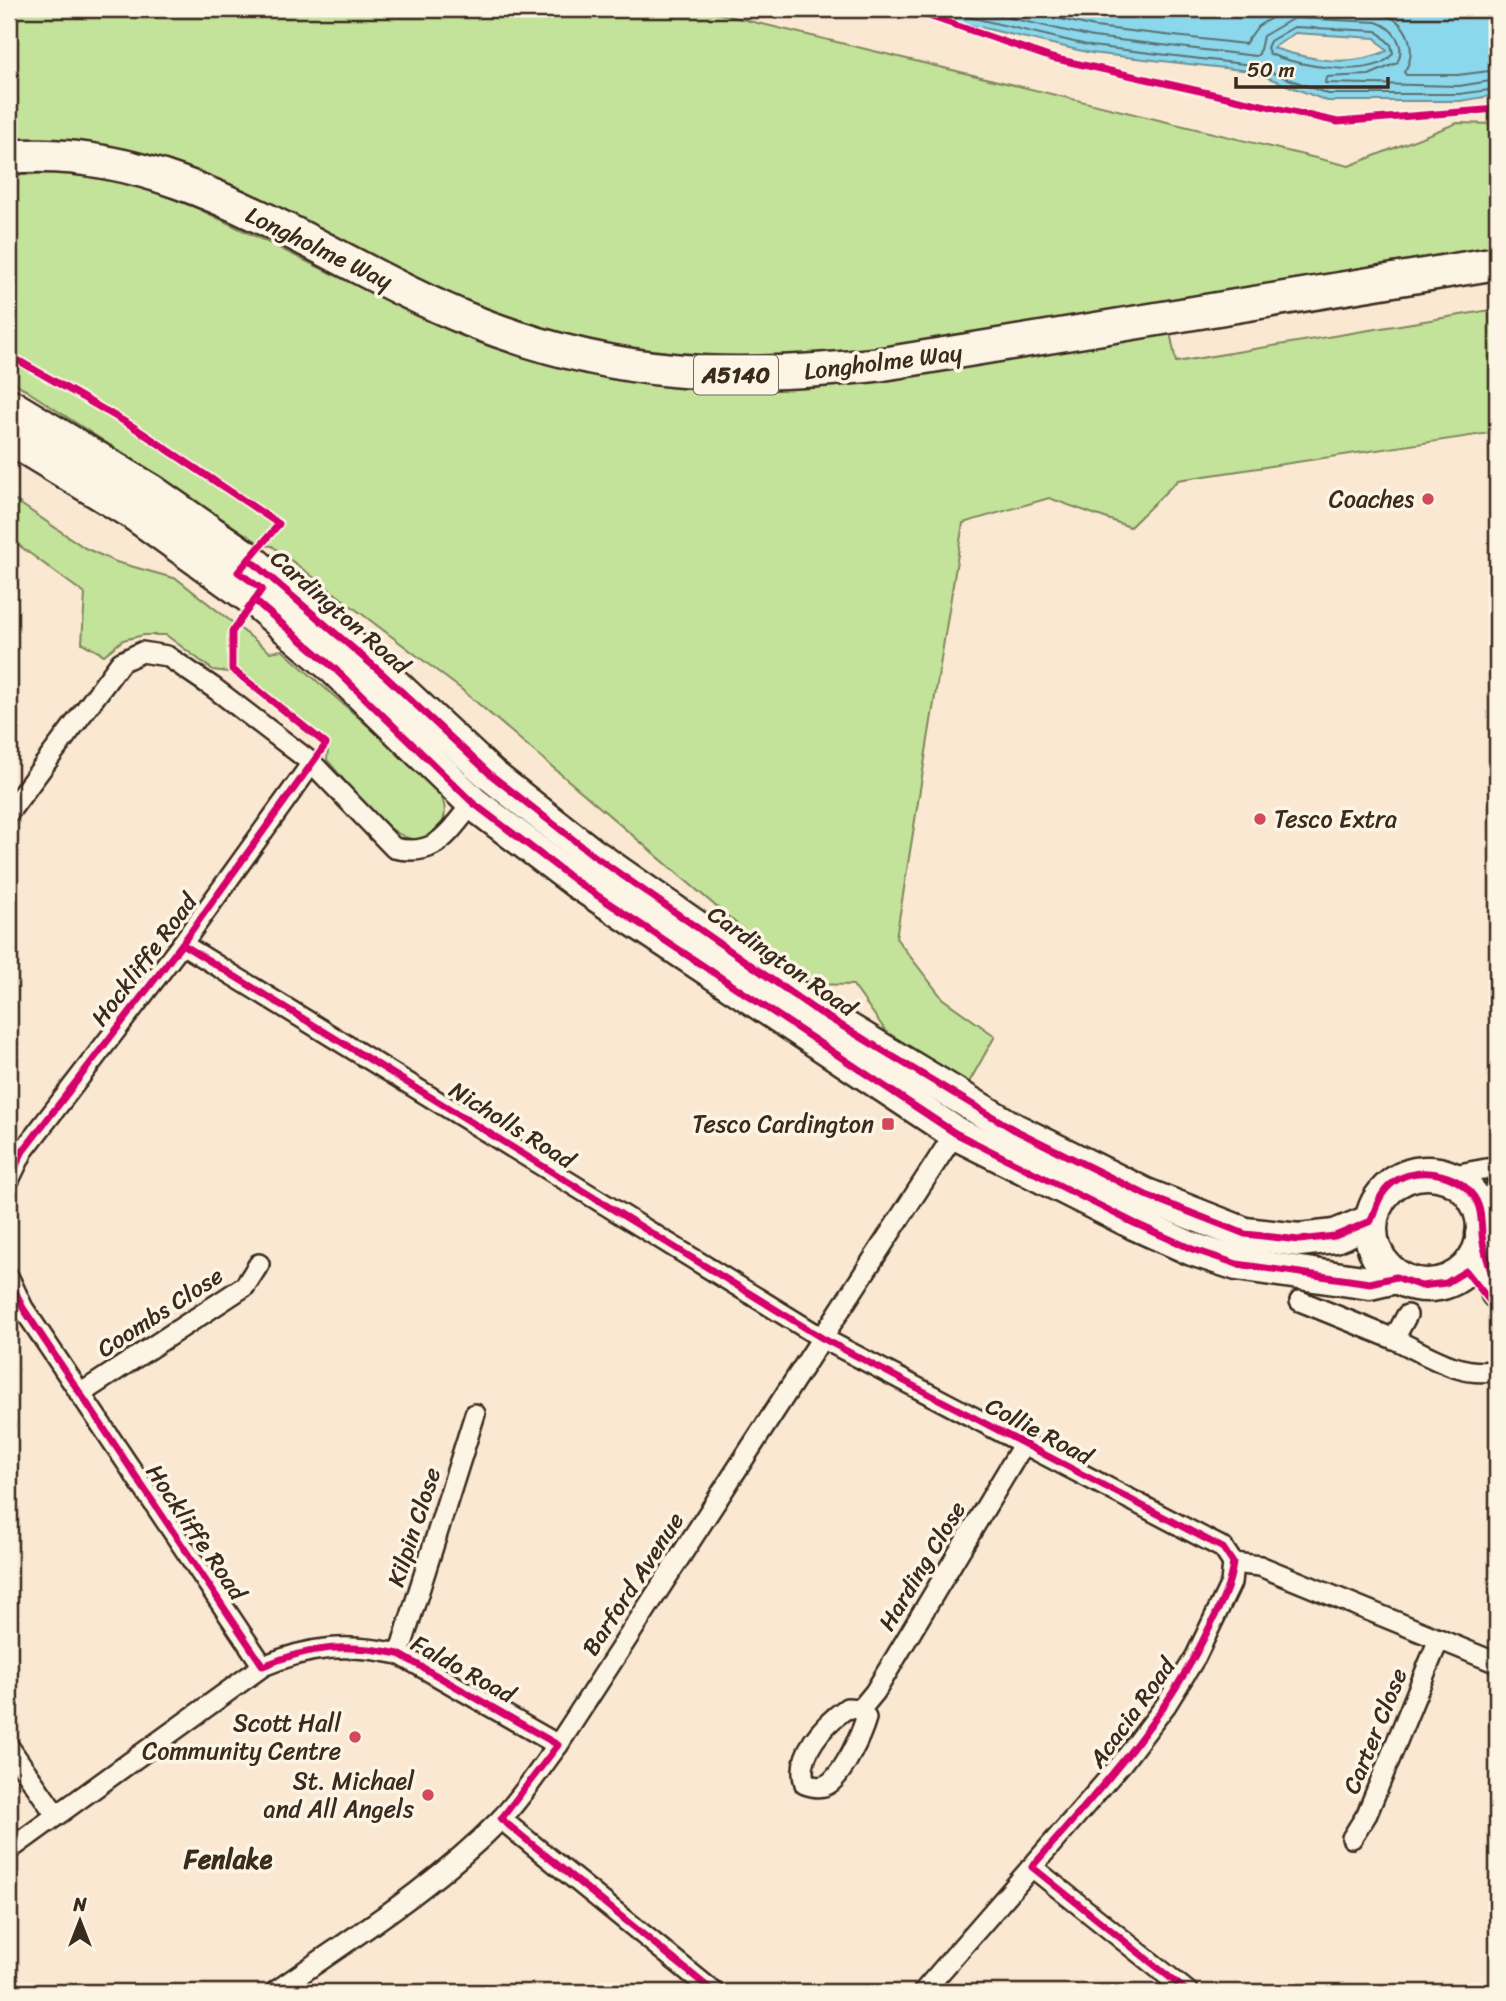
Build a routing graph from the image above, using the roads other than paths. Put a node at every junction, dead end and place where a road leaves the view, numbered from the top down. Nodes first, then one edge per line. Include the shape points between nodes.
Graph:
1 (9, 157) edge
2 (1497, 263) edge
3 (9, 405) edge
4 (9, 438) edge
5 (312, 763) junction
6 (473, 803) junction
7 (9, 812) edge
8 (182, 944) junction
9 (955, 1133) junction
10 (1497, 1167) edge
11 (1448, 1176) junction
12 (9, 1180) edge
13 (1497, 1185) edge
14 (1371, 1221) junction
15 (1483, 1227) junction
16 (259, 1264) dead end
17 (1466, 1271) junction
18 (1396, 1277) junction
19 (9, 1278) edge
20 (1497, 1292) edge
21 (1300, 1301) dead end
22 (1497, 1310) edge
23 (1407, 1315) dead end
24 (822, 1338) junction
25 (1394, 1339) junction
26 (1497, 1370) edge
27 (80, 1394) junction
28 (475, 1415) dead end
29 (1023, 1446) junction
30 (1233, 1563) junction
31 (1439, 1639) junction
32 (399, 1654) junction
33 (1497, 1663) edge
34 (262, 1666) junction
35 (860, 1709) dead end
36 (558, 1745) junction
37 (9, 1747) edge
38 (56, 1815) junction
39 (501, 1819) junction
40 (1352, 1838) dead end
41 (9, 1850) edge
42 (1032, 1867) junction
43 (275, 1992) edge
44 (714, 1992) edge
45 (923, 1992) edge
46 (1188, 1992) edge

1 - 2 main road, Longholme Way / A5140 via 89,159 148,172 219,200 378,278 501,331 590,358 705,375 883,364
3 - 14 main road, Cardington Road via 150,490 249,559 491,775 593,855 814,1009 1001,1122 1146,1195 1245,1234 1299,1240 1335,1236
4 - 6 main road, Cardington Road via 134,514 254,600 334,668
5 - 6 street via 394,848 428,849 443,839
5 - 7 street via 167,656 142,652 121,662
5 - 8 street, Hockliffe Road
6 - 9 main road, Cardington Road via 577,881
8 - 12 street, Hockliffe Road via 23,1151
8 - 24 street, Nicholls Road
9 - 18 main road, Cardington Road via 1134,1223 1237,1264 1370,1283
9 - 24 street, Barford Avenue
10 - 11 street
11 - 14 main road via 1420,1173 1389,1186
11 - 15 main road via 1472,1194
13 - 15 street
14 - 18 main road via 1373,1245 1381,1263
15 - 17 main road via 1480,1252
15 - 20 main road
16 - 27 street, Coombs Close via 245,1286
17 - 18 main road via 1446,1283 1421,1286
17 - 22 main road
19 - 27 street, Hockliffe Road via 23,1308
21 - 25 street
23 - 25 street
24 - 29 street, Collie Road
24 - 36 street, Barford Avenue
25 - 26 street via 1479,1374
27 - 34 street, Hockliffe Road
28 - 32 street, Kilpin Close
29 - 30 street, Collie Road via 1223,1548
29 - 35 street, Harding Close via 875,1692
30 - 31 street via 1260,1566
30 - 42 street, Acacia Road via 1231,1583 1167,1705
31 - 33 street
31 - 40 street, Carter Close via 1367,1814
32 - 34 street, Faldo Road via 336,1647 299,1651
32 - 36 street, Faldo Road
34 - 38 street, Faldo Road
36 - 39 street, Barford Avenue
37 - 38 street
38 - 41 street, Faldo Road
39 - 43 street, Barford Avenue via 407,1899
39 - 44 street
42 - 45 street, Acacia Road
42 - 46 street

